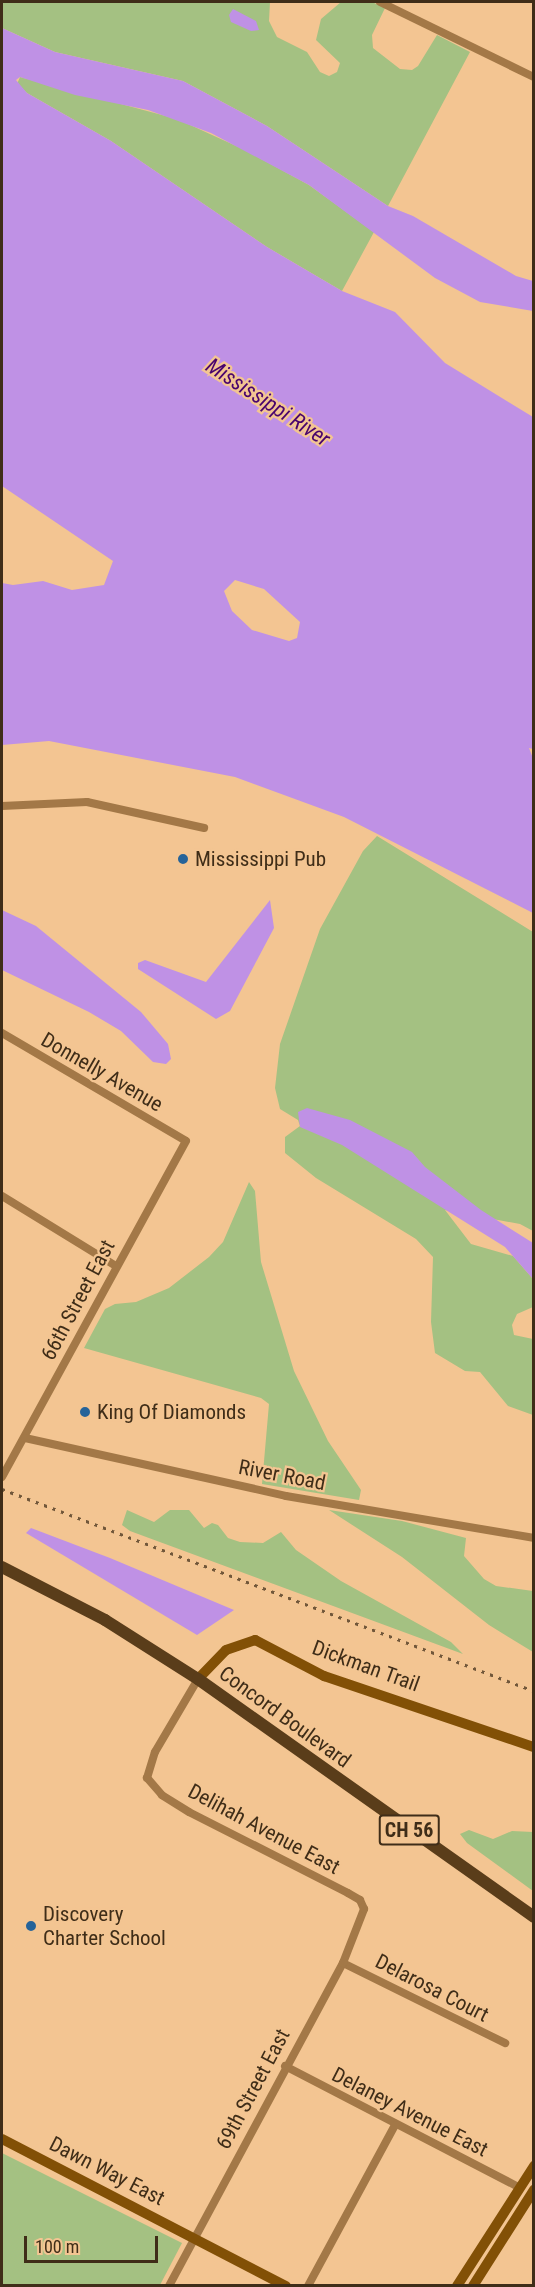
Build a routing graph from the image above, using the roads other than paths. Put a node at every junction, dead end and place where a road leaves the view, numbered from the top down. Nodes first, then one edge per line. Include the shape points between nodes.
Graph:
1 (380, 2) edge
2 (534, 77) edge
3 (2, 806) edge
4 (204, 828) dead end
5 (2, 1033) edge
6 (186, 1141) joint
7 (2, 1196) edge
8 (116, 1266) junction
9 (25, 1438) junction
10 (2, 1477) edge
11 (534, 1538) edge
12 (2, 1567) edge
13 (198, 1678) junction
14 (534, 1748) edge
15 (364, 1909) joint
16 (534, 1917) edge
17 (343, 1963) junction
18 (505, 2043) dead end
19 (285, 2066) junction
20 (395, 2125) junction
21 (2, 2139) edge
22 (534, 2166) edge
23 (520, 2188) junction
24 (534, 2190) edge
25 (194, 2237) junction
26 (169, 2286) edge
27 (286, 2286) edge
28 (308, 2286) edge
29 (457, 2286) edge
30 (473, 2286) edge

1 - 2 street
3 - 4 street via 87,802
5 - 6 street, Donnelly Avenue
6 - 8 street, 66th Street East
7 - 8 street
8 - 9 street, 66th Street East
9 - 10 street, 66th Street East
9 - 11 street, River Road via 287,1496
12 - 13 main road, Concord Boulevard / CH 56 via 105,1620
13 - 14 street, Dickman Trail via 226,1650 255,1640 324,1676
13 - 15 street, Delihah Avenue East via 155,1752 147,1778 162,1795 189,1812 348,1893 360,1900
13 - 16 main road, Concord Boulevard / CH 56
15 - 17 street, 69th Street East
17 - 18 street, Delarosa Court
17 - 19 street, 69th Street East
19 - 20 street, Delaney Avenue East
19 - 25 street, 69th Street East
20 - 23 street, Delaney Avenue East
20 - 28 street
21 - 25 street, Dawn Way East
22 - 23 street
23 - 29 street
24 - 30 street
25 - 26 street, 69th Street East
25 - 27 street, Dawn Way East

